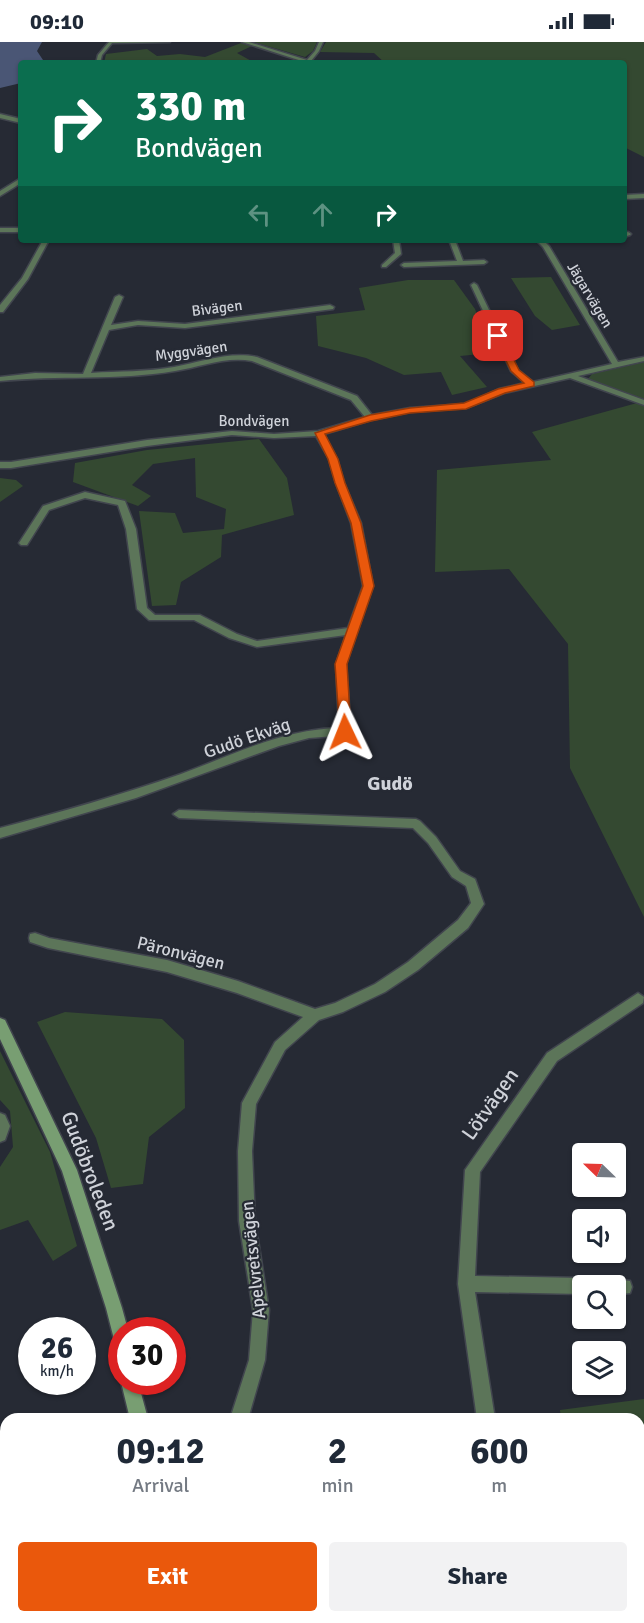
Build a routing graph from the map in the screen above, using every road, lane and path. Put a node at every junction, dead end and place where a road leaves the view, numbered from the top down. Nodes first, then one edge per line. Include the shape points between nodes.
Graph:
1 (111, 42) edge
2 (168, 42) edge
3 (244, 42) edge
4 (321, 42) edge
5 (99, 60) edge
6 (303, 60) edge
7 (311, 60) edge
8 (0, 116) edge
9 (18, 120) edge
10 (18, 182) edge
11 (0, 194) edge
12 (644, 196) edge
13 (627, 197) edge
14 (0, 230) edge
15 (18, 230) edge
16 (44, 243) edge
17 (396, 243) edge
18 (453, 243) edge
19 (542, 243) edge
20 (484, 262) dead end
21 (461, 263) junction
22 (404, 265) dead end
23 (384, 266) dead end
24 (474, 285) dead end
25 (119, 297) dead end
26 (330, 306) dead end
27 (0, 310) edge
28 (106, 328) junction
29 (644, 359) edge
30 (616, 365) junction
31 (86, 376) junction
32 (572, 376) junction
33 (0, 380) edge
34 (531, 384) junction
35 (644, 403) edge
36 (370, 418) junction
37 (319, 433) junction
38 (0, 465) edge
39 (24, 543) dead end
40 (351, 631) junction
41 (179, 814) dead end
42 (0, 833) edge
43 (34, 938) dead end
44 (638, 999) dead end
45 (315, 1016) junction
46 (0, 1024) edge
47 (0, 1120) edge
48 (0, 1135) edge
49 (466, 1284) junction
50 (572, 1286) edge
51 (116, 1317) edge
52 (133, 1395) edge
53 (138, 1413) edge
54 (241, 1413) edge
55 (485, 1413) edge

1 - 2 street
1 - 5 street
3 - 6 street
4 - 7 street
8 - 9 street
10 - 11 street
12 - 13 street
14 - 15 street
16 - 27 street via 25,279
17 - 23 street via 398,254
18 - 21 street
19 - 30 street, Jägarvägen
20 - 21 street
21 - 22 street
24 - 34 street via 515,371
25 - 28 street
26 - 28 street, Bivägen via 185,326 138,323
28 - 31 street
29 - 30 street, Bondvägen
30 - 32 street, Bondvägen
31 - 33 street, Myggvägen via 35,375
31 - 36 street, Myggvägen via 175,369 243,357 354,398
32 - 34 street, Bondvägen
32 - 35 street
34 - 36 street, Bondvägen via 466,406
36 - 37 street, Bondvägen
37 - 38 street, Bondvägen via 232,433
37 - 40 street, Gudö Ekväg via 333,459 356,523 366,564 368,586
39 - 40 street via 46,508 85,495 122,503 131,529 142,609 153,618 196,617 257,644
40 - 42 street, Gudö Ekväg via 341,664 345,732 324,731 257,748 210,768
41 - 45 street, Apelvretsvägen via 416,824 456,874 471,883 478,904 463,924 380,988
43 - 45 street, Päronvägen via 167,966
44 - 49 street, Lötvägen via 552,1058 473,1170
45 - 54 street, Apelvretsvägen via 280,1046 249,1103 245,1151 247,1221 261,1310 257,1360
46 - 51 main road, Gudöbroleden via 69,1170
47 - 48 street
49 - 50 street
49 - 55 street, Lötvägen
52 - 53 main road

